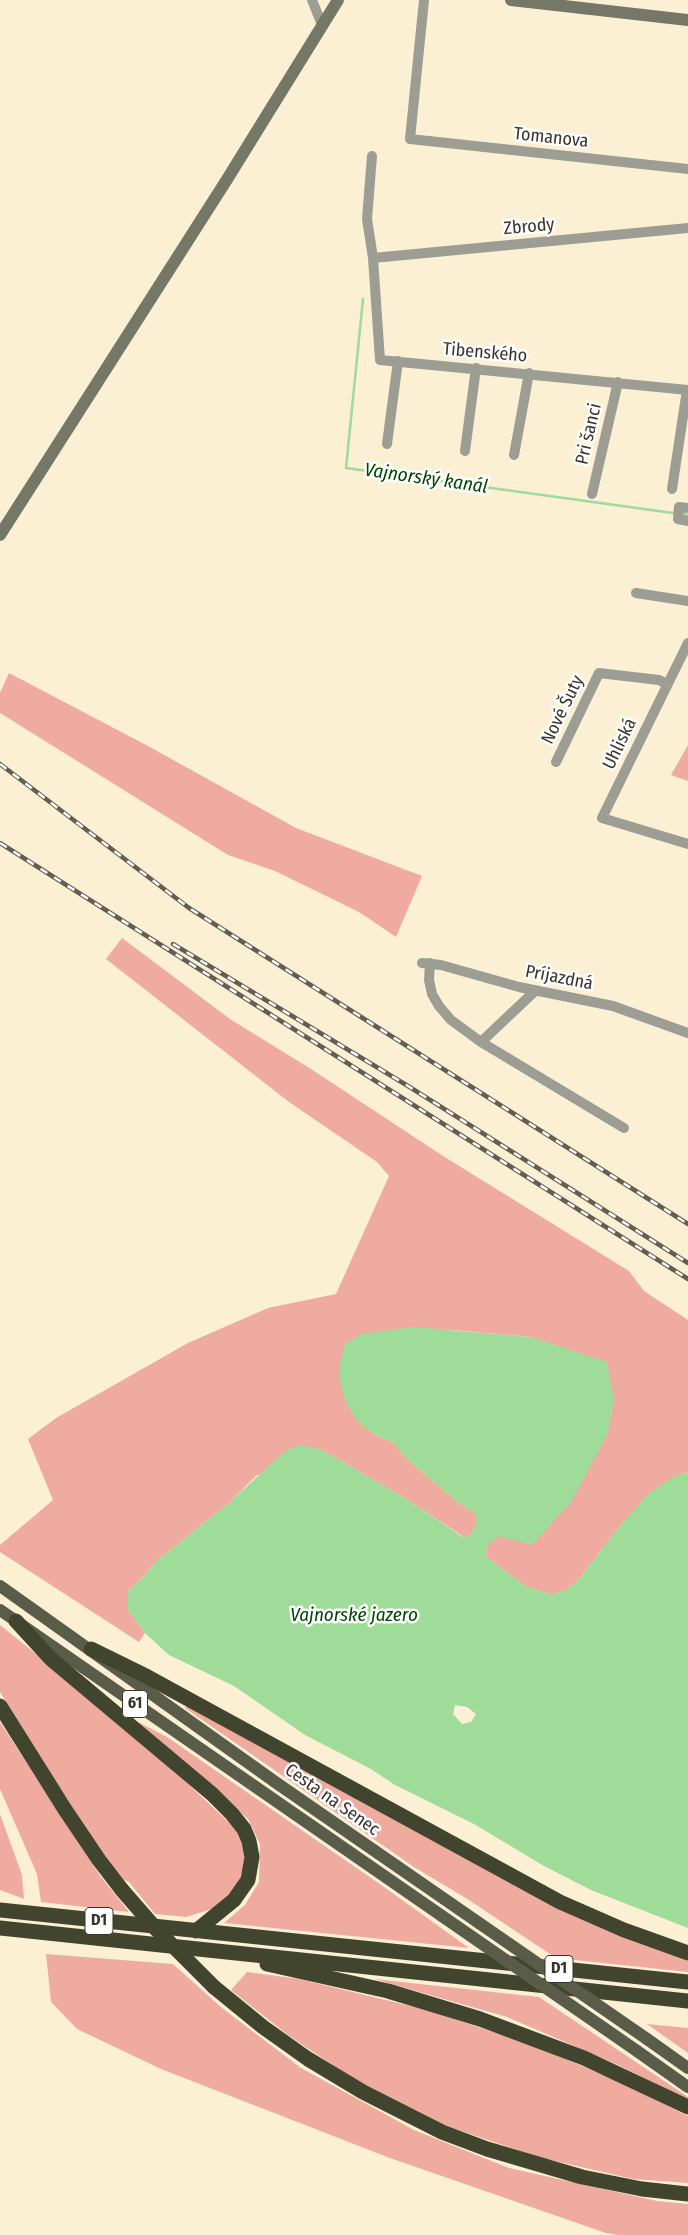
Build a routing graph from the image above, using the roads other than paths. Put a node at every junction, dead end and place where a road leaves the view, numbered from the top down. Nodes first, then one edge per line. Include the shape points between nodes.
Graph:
1 (312, 0) edge
2 (338, 0) edge
3 (424, 0) edge
4 (511, 0) edge
5 (688, 20) edge
6 (322, 25) junction
7 (372, 156) dead end
8 (688, 169) edge
9 (688, 228) edge
10 (373, 258) junction
11 (398, 361) junction
12 (476, 368) junction
13 (529, 373) junction
14 (618, 382) junction
15 (688, 390) edge
16 (387, 444) dead end
17 (465, 451) dead end
18 (514, 455) dead end
19 (672, 489) dead end
20 (592, 494) dead end
21 (688, 508) edge
22 (688, 521) edge
23 (0, 535) edge
24 (636, 593) dead end
25 (688, 601) edge
26 (688, 643) edge
27 (683, 665) edge
28 (667, 684) junction
29 (556, 762) dead end
30 (688, 844) edge
31 (535, 991) junction
32 (688, 1033) edge
33 (481, 1042) junction
34 (624, 1128) dead end
35 (0, 1586) edge
36 (0, 1610) edge
37 (16, 1621) junction
38 (91, 1649) junction
39 (0, 1706) edge
40 (0, 1910) edge
41 (0, 1928) edge
42 (196, 1931) junction
43 (203, 1949) junction
44 (688, 1953) edge
45 (688, 1982) edge
46 (688, 2001) edge
47 (688, 2068) edge
48 (688, 2087) edge
49 (688, 2107) edge
50 (688, 2194) edge

1 - 6 street
2 - 6 main road
3 - 8 street, Tomanova via 410,139
4 - 5 main road
6 - 23 main road
7 - 10 street via 367,219
9 - 10 street, Zbrody
10 - 11 street, Tibenského via 380,360
11 - 12 street, Tibenského
11 - 16 street
12 - 13 street, Tibenského
12 - 17 street
13 - 14 street, Tibenského
13 - 18 street
14 - 15 street, Tibenského
14 - 20 street, Pri šanci
15 - 19 street
21 - 22 street via 680,507 678,519
24 - 25 street
26 - 27 street, Uhliská
27 - 28 street, Uhliská
28 - 29 street, Nové Šuty via 660,680 599,672
28 - 30 street, Uhliská via 602,818
31 - 32 street, Príjazdná via 613,1006
31 - 33 street
31 - 33 street, Príjazdná via 426,963 432,994 439,1006 451,1020
33 - 34 street
35 - 38 main road, Cesta na Senec / 61
36 - 37 main road, Cesta na Senec / 61
37 - 42 highway via 51,1659 212,1794 244,1829 252,1857 248,1880 234,1900
37 - 48 main road, Cesta na Senec / 61, bridge
38 - 44 highway via 560,1902 631,1933
38 - 47 main road, Cesta na Senec / 61, bridge via 278,1784
39 - 50 highway, bridge via 99,1860 122,1890 214,1987 308,2060 442,2132 487,2149 582,2177
40 - 42 highway, D1
41 - 43 highway, D1
42 - 45 highway, D1
43 - 46 highway, D1
43 - 49 highway via 388,1991 455,2010 558,2047

